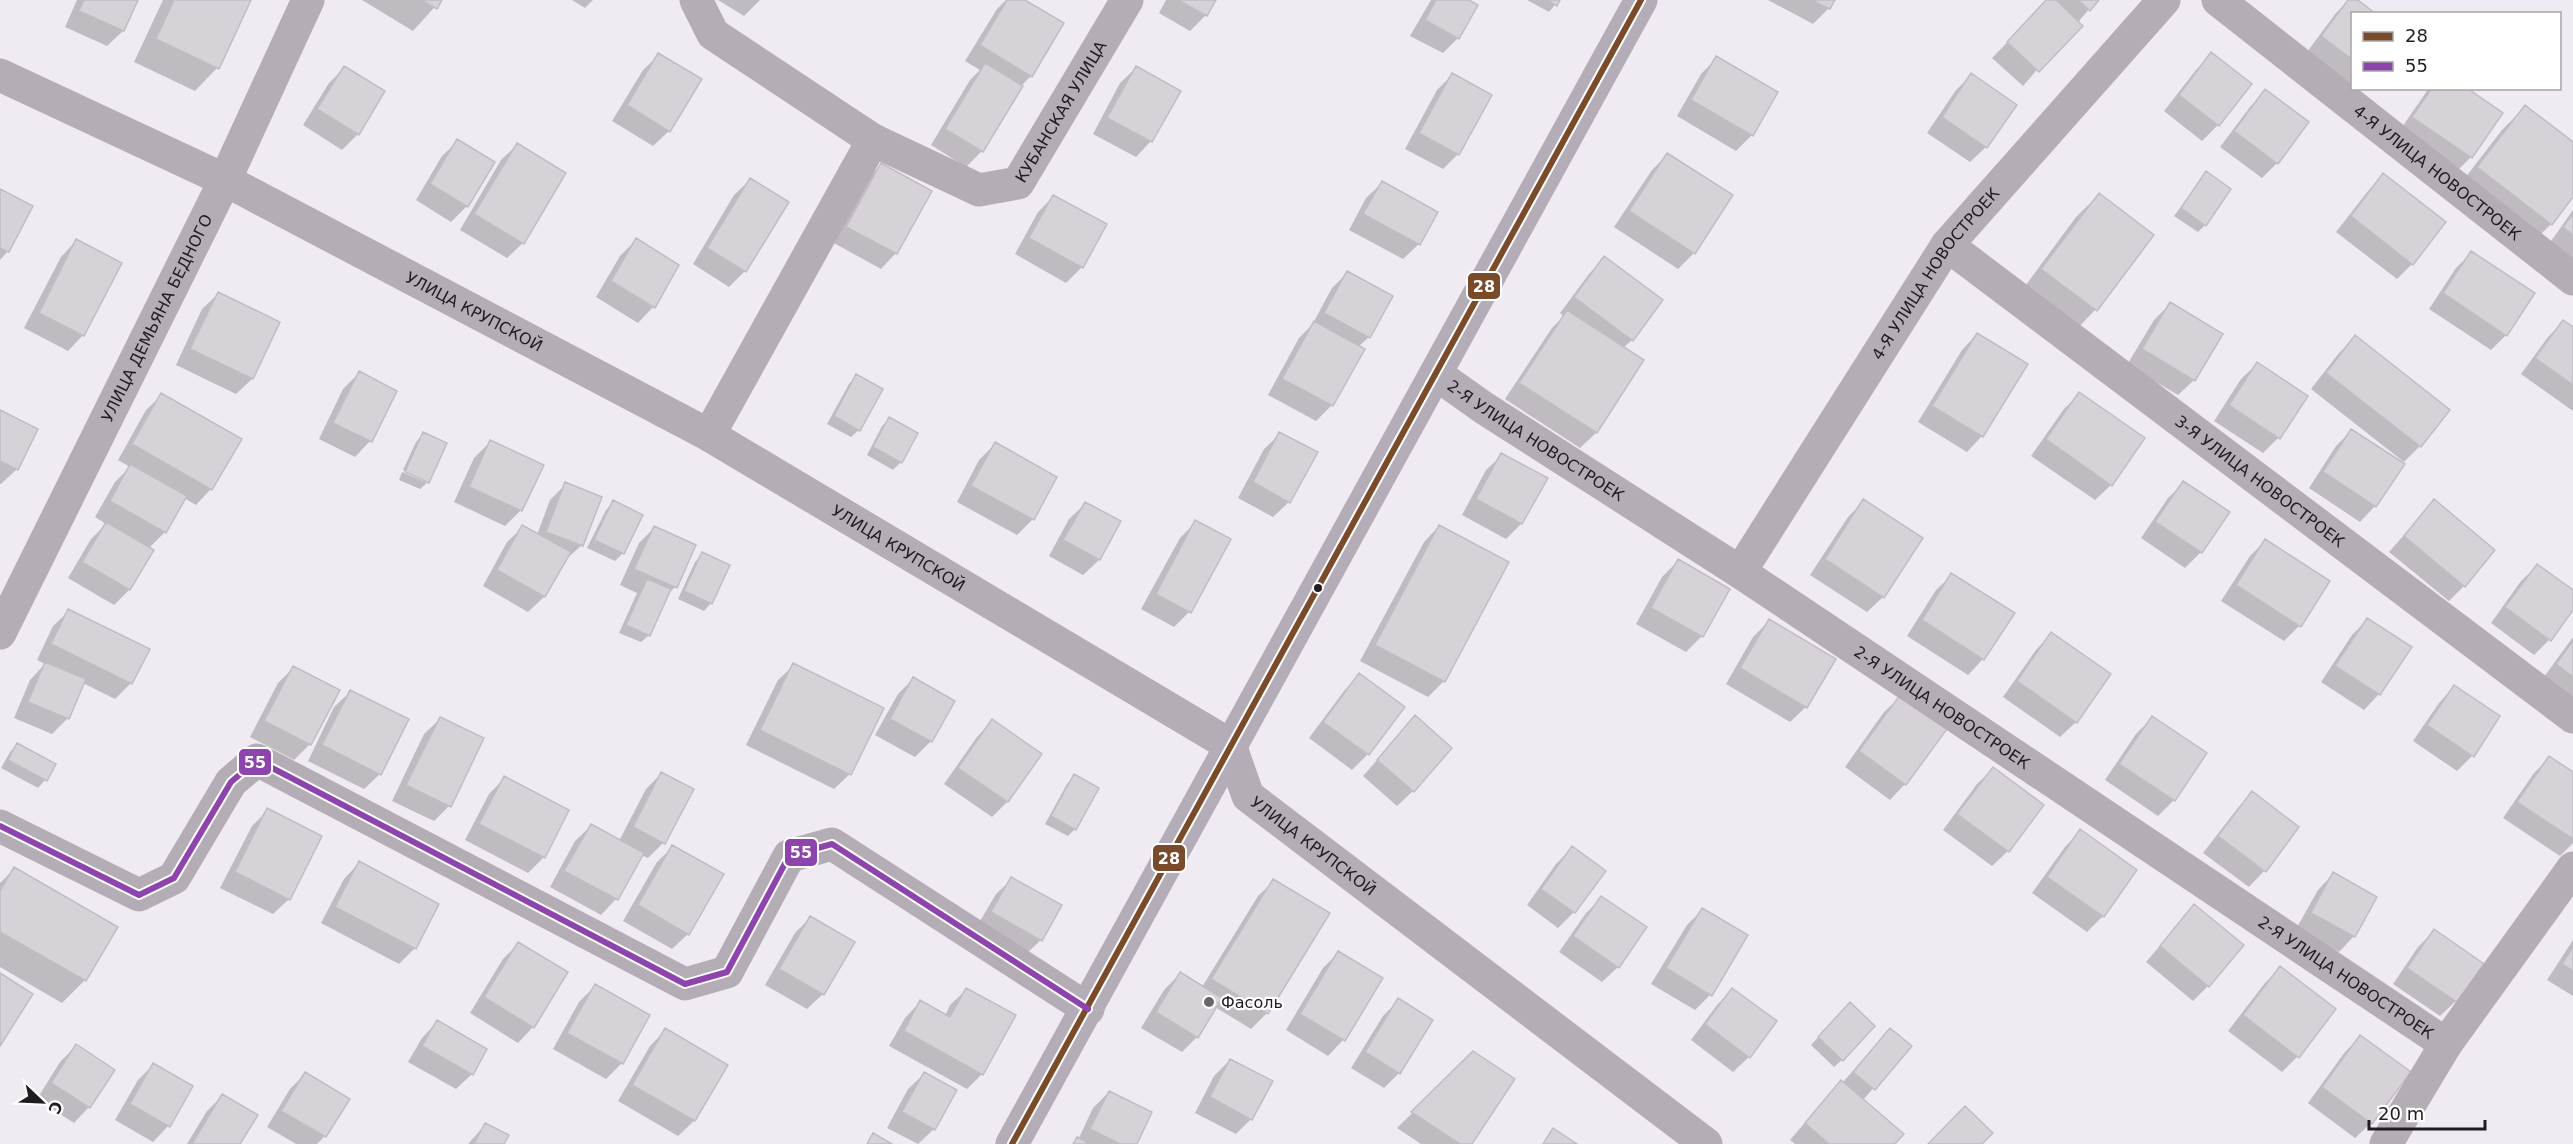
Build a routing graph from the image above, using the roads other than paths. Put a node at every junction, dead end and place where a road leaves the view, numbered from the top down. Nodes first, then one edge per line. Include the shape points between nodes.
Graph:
1 (308, 0) edge
2 (696, 0) edge
3 (1127, 0) edge
4 (1641, 0) edge
5 (2164, 0) edge
6 (2218, 0) edge
7 (0, 75) edge
8 (873, 140) junction
9 (225, 180) junction
10 (1947, 245) junction
11 (2573, 279) edge
12 (1436, 374) junction
13 (709, 435) junction
14 (1740, 572) junction
15 (0, 633) edge
16 (2573, 717) edge
17 (1230, 745) junction
18 (0, 826) edge
19 (2573, 868) edge
20 (1088, 1009) junction
21 (2446, 1044) junction
22 (1012, 1144) edge
23 (1706, 1144) edge
24 (2385, 1144) edge

1 - 9 street, УЛИЦА ДЕМЬЯНА БЕДНОГО
2 - 8 street, КУБАНСКАЯ УЛИЦА via 713,34
3 - 8 street, КУБАНСКАЯ УЛИЦА via 1018,183 979,190
4 - 12 main road
5 - 10 street, 4-Я УЛИЦА НОВОСТРОЕК
6 - 11 street, 4-Я УЛИЦА НОВОСТРОЕК
7 - 9 street, УЛИЦА КРУПСКОЙ
8 - 13 street
9 - 13 street, УЛИЦА КРУПСКОЙ
9 - 15 street, УЛИЦА ДЕМЬЯНА БЕДНОГО
10 - 14 street, 4-Я УЛИЦА НОВОСТРОЕК
10 - 16 street, 3-Я УЛИЦА НОВОСТРОЕК
12 - 14 street, 2-Я УЛИЦА НОВОСТРОЕК
12 - 17 main road
13 - 17 street, УЛИЦА КРУПСКОЙ
14 - 21 street, 2-Я УЛИЦА НОВОСТРОЕК
17 - 20 main road
17 - 23 street, УЛИЦА КРУПСКОЙ via 1248,796
18 - 20 street via 139,895 174,878 231,782 257,760 685,984 727,972 789,856 832,844
19 - 21 street
20 - 22 main road
21 - 24 street

